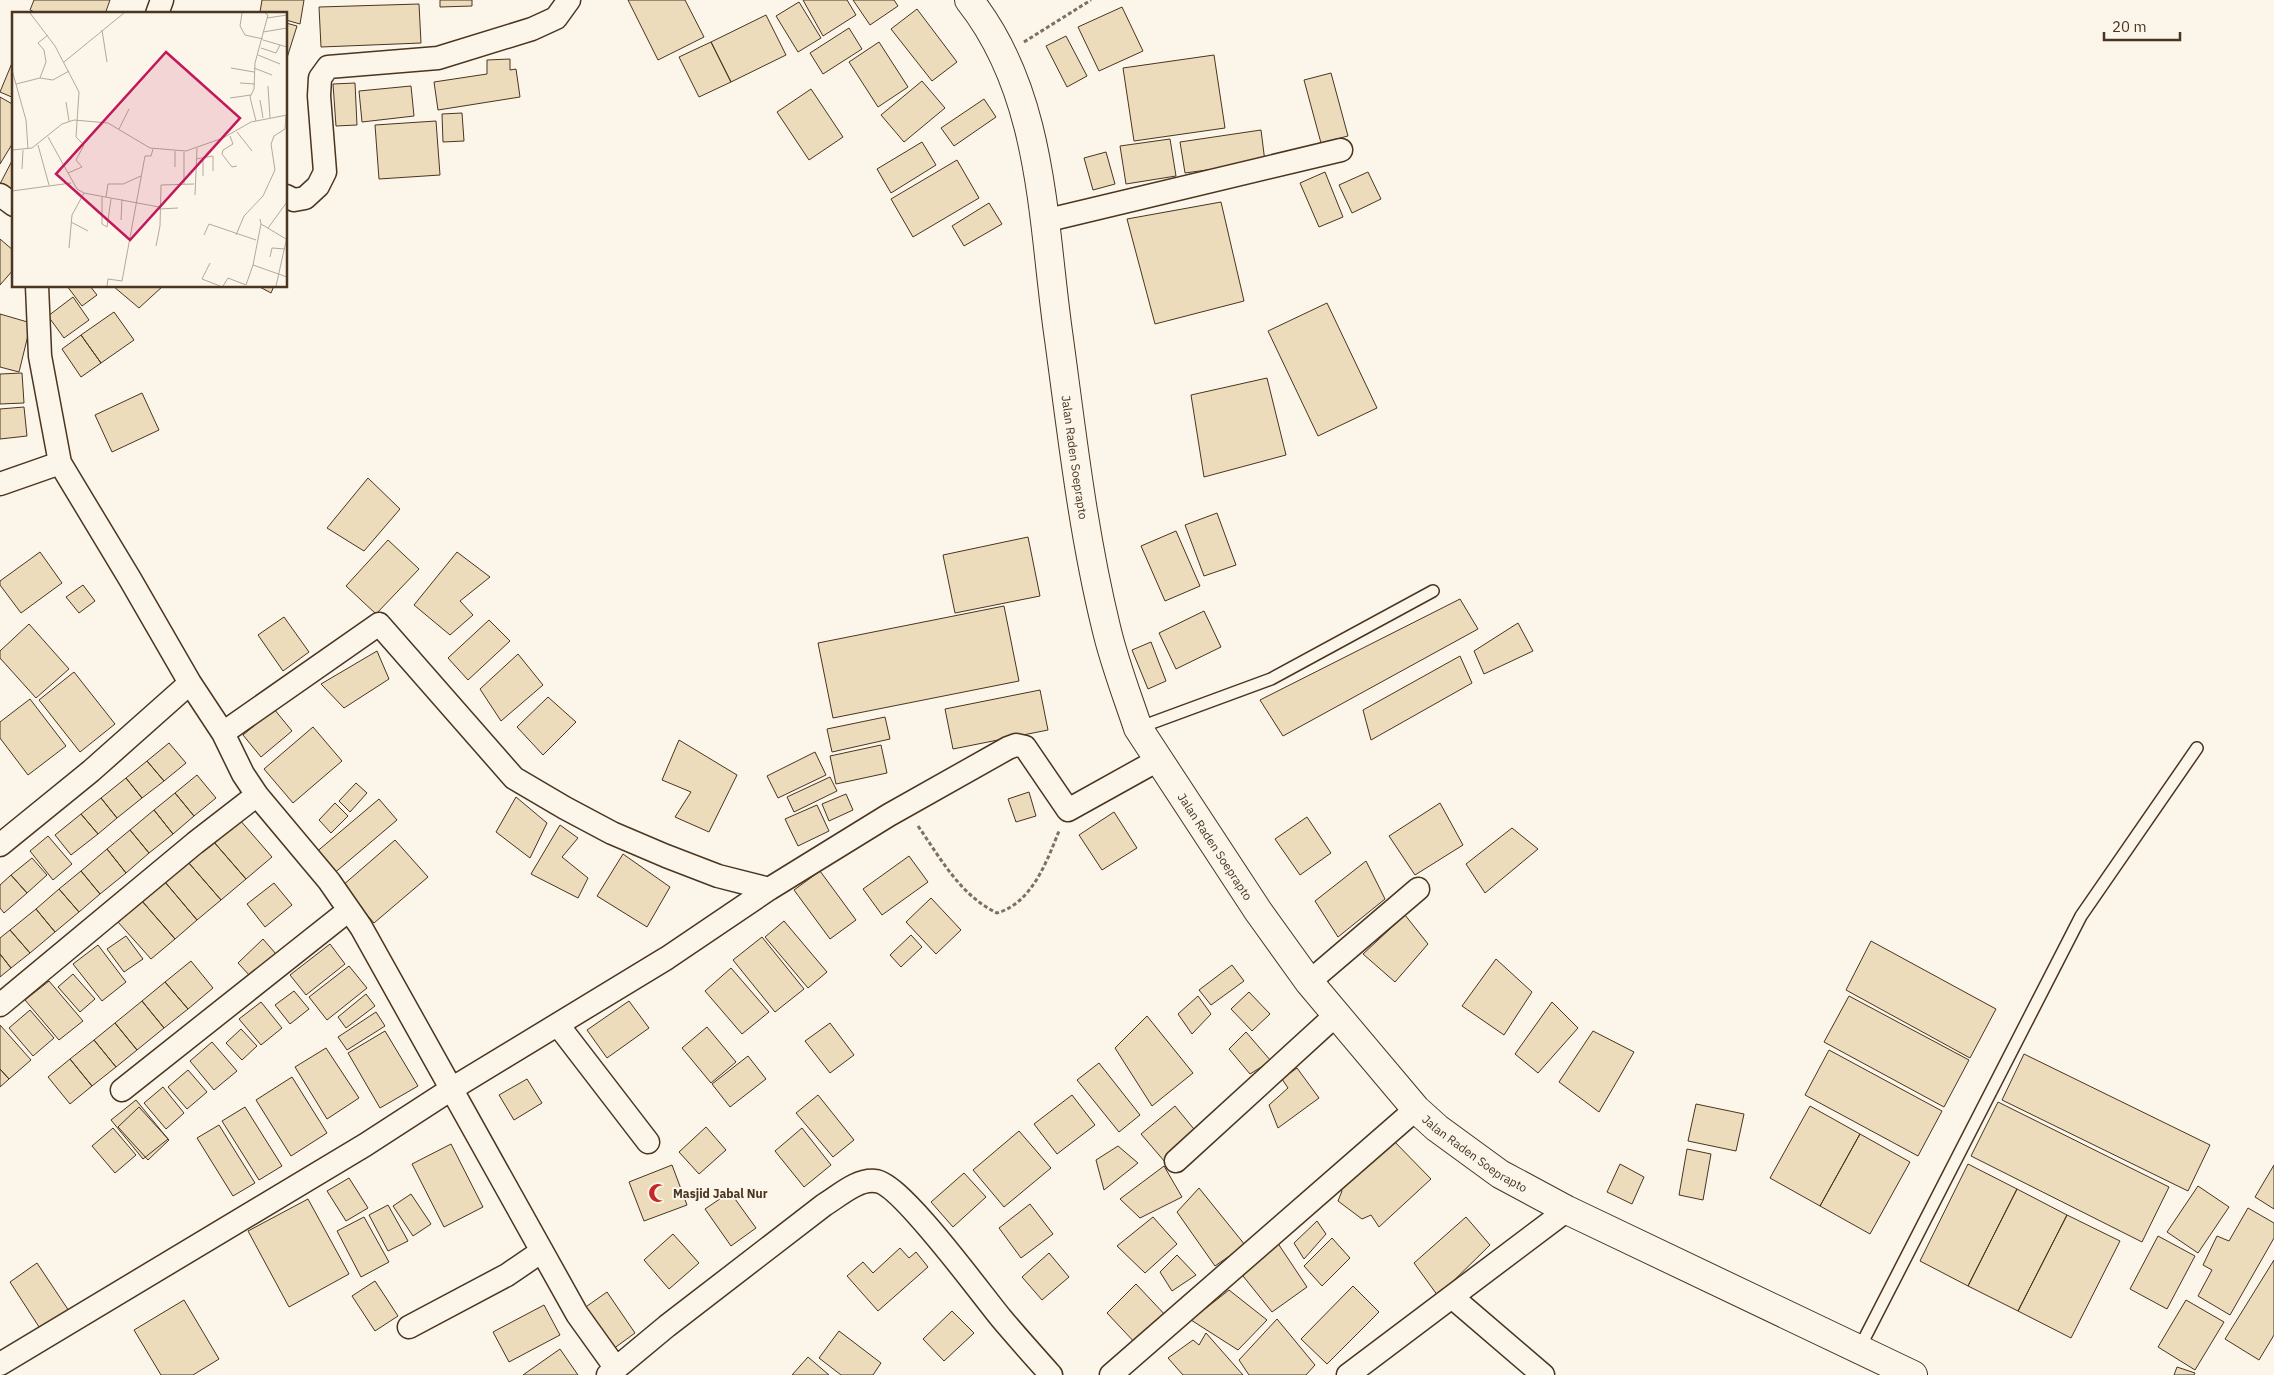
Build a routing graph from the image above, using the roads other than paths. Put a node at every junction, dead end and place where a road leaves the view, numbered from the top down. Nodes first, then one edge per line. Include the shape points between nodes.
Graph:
1 (162, 0) edge
2 (569, 0) edge
3 (969, 0) edge
4 (158, 12) edge
5 (1341, 150) dead end
6 (0, 195) edge
7 (288, 197) edge
8 (12, 204) edge
9 (1044, 221) junction
10 (37, 288) edge
11 (60, 463) junction
12 (0, 484) edge
13 (1433, 591) dead end
14 (190, 683) junction
15 (1138, 728) junction
16 (223, 733) junction
17 (2197, 748) dead end
18 (1158, 760) junction
19 (257, 795) junction
20 (0, 846) edge
21 (769, 889) junction
22 (1418, 890) dead end
23 (349, 910) junction
24 (1309, 982) junction
25 (0, 1004) edge
26 (1337, 1014) junction
27 (558, 1025) junction
28 (453, 1088) junction
29 (122, 1090) dead end
30 (1416, 1109) junction
31 (648, 1142) dead end
32 (1176, 1161) dead end
33 (1567, 1210) junction
34 (542, 1251) junction
35 (1452, 1297) junction
36 (409, 1327) dead end
37 (1859, 1349) junction
38 (0, 1364) edge
39 (611, 1371) edge
40 (1532, 1372) edge
41 (1051, 1375) edge
42 (1111, 1375) edge
43 (1348, 1375) edge
44 (1913, 1375) edge

1 - 4 street
2 - 7 street via 556,18 532,29 438,58 328,67 320,78 319,96 325,172 318,186 305,198 294,200
3 - 9 highway, Jalan Raden Soeprapto via 1005,55 1027,116
5 - 9 street
6 - 8 street
9 - 15 highway, Jalan Raden Soeprapto via 1086,527 1106,628
10 - 11 street via 40,356
11 - 12 street
11 - 14 street
13 - 15 lane via 1271,679
14 - 16 street
14 - 20 street
15 - 18 highway, Jalan Raden Soeprapto
16 - 19 street via 233,758
16 - 21 street via 379,624 514,778 565,808 657,853 718,876
17 - 37 lane via 2081,916
18 - 21 street via 1068,810 1025,747 1016,745
18 - 24 highway, Jalan Raden Soeprapto
19 - 23 street
19 - 25 street
21 - 27 street via 667,958
22 - 24 street
23 - 28 street
23 - 29 street
24 - 26 highway, Jalan Raden Soeprapto
26 - 30 highway, Jalan Raden Soeprapto
26 - 32 street
27 - 28 street
27 - 31 street
28 - 34 street
28 - 38 street via 365,1145
30 - 33 highway, Jalan Raden Soeprapto via 1500,1174
30 - 42 street
33 - 35 street
33 - 37 highway, Jalan Raden Soeprapto
34 - 36 street via 507,1275
34 - 39 street
35 - 40 street
35 - 43 street
37 - 44 highway, Jalan Raden Soeprapto
39 - 41 street via 824,1205 851,1188 878,1180 926,1225 1001,1319

